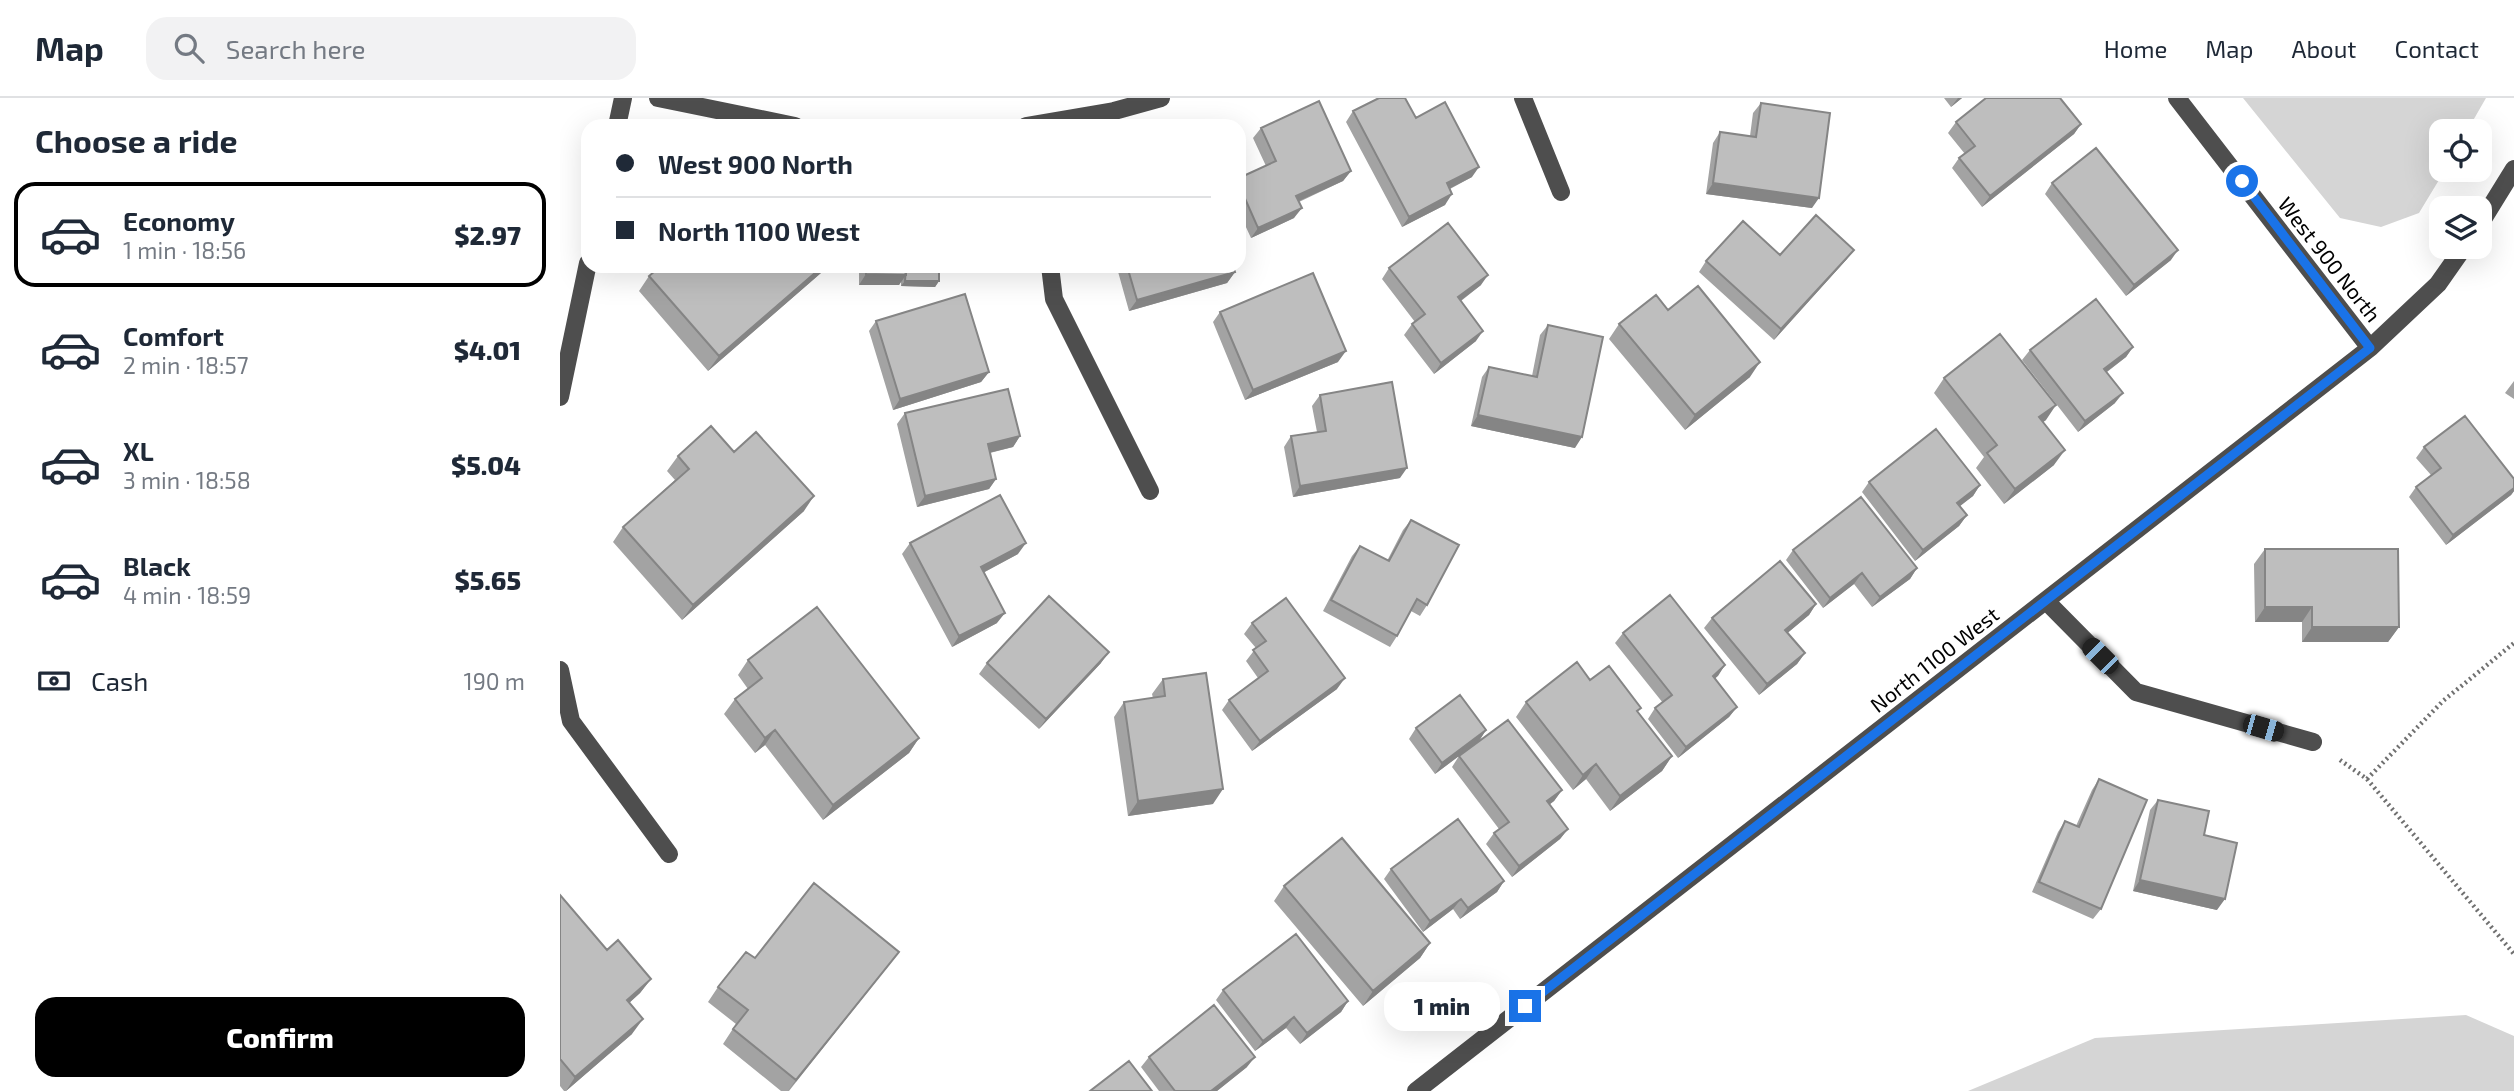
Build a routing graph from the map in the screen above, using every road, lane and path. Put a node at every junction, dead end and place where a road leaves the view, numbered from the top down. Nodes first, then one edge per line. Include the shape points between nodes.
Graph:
1 (623, 98) edge
2 (658, 98) edge
3 (1161, 98) edge
4 (1523, 98) edge
5 (2177, 98) edge
6 (618, 119) edge
7 (761, 119) edge
8 (1071, 119) edge
9 (2514, 169) edge
10 (1561, 192) dead end
11 (2492, 205) edge
12 (2456, 259) edge
13 (586, 273) edge
14 (1051, 273) edge
15 (2370, 348) junction
16 (560, 397) edge
17 (1150, 491) dead end
18 (2046, 601) junction
19 (2514, 643) edge
20 (560, 670) edge
21 (2313, 742) joint
22 (2367, 779) junction
23 (669, 854) dead end
24 (2514, 954) edge
25 (1416, 1091) edge

1 - 6 street
2 - 7 street
3 - 8 street
4 - 10 street
5 - 15 street, West 900 North
9 - 11 street
12 - 15 street, North 1100 West via 2438,284
13 - 16 street
14 - 17 street via 1054,299
15 - 18 street, North 1100 West
18 - 21 street via 2136,692
18 - 25 street, North 1100 West
19 - 22 path via 2443,701
20 - 23 street via 571,721
21 - 22 path
22 - 24 path

